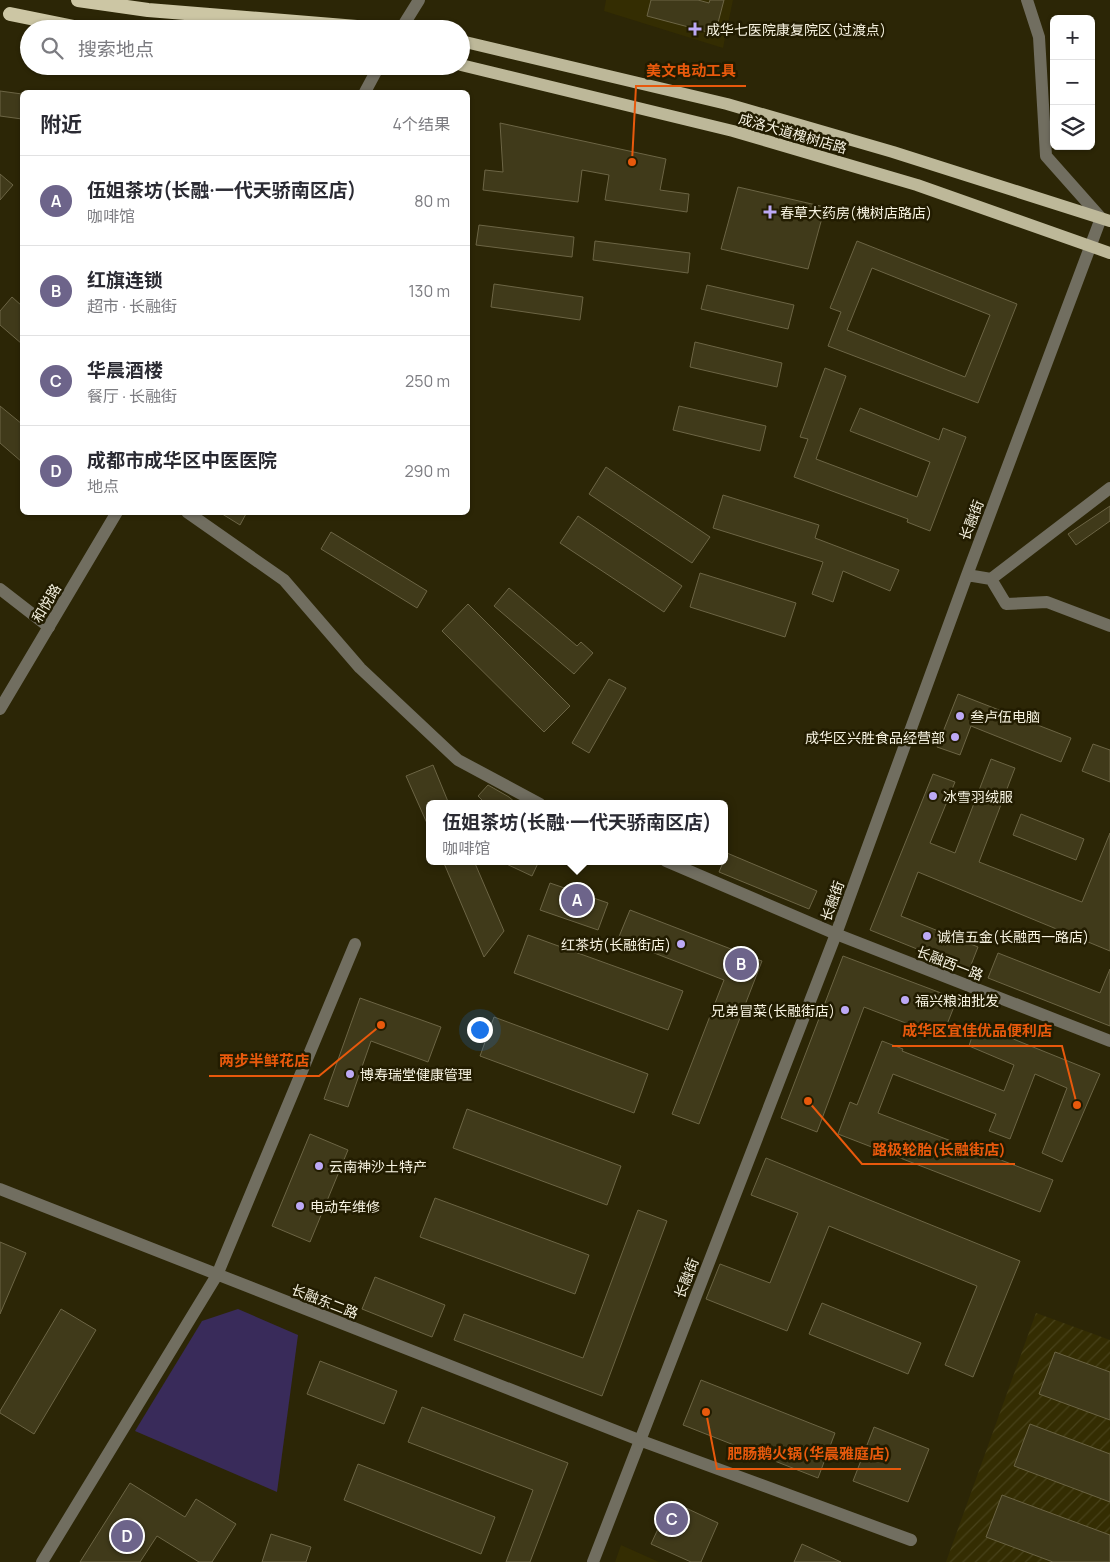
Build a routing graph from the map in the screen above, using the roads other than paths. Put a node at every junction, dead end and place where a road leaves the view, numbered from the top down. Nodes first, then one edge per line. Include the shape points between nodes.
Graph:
1 (78, 0) edge
2 (419, 0) edge
3 (1027, 0) edge
4 (10, 14) dead end
5 (40, 20) edge
6 (271, 20) edge
7 (406, 20) edge
8 (470, 44) edge
9 (470, 67) edge
10 (374, 75) edge
11 (366, 90) edge
12 (1107, 219) edge
13 (1091, 247) junction
14 (1110, 254) edge
15 (1110, 488) edge
16 (115, 515) edge
17 (191, 515) edge
18 (967, 575) junction
19 (991, 578) junction
20 (0, 589) edge
21 (1110, 626) edge
22 (49, 627) junction
23 (0, 709) edge
24 (533, 800) edge
25 (675, 865) edge
26 (836, 934) junction
27 (355, 944) dead end
28 (1110, 1041) edge
29 (0, 1189) edge
30 (217, 1275) junction
31 (639, 1440) junction
32 (911, 1540) dead end
33 (42, 1562) edge
34 (593, 1562) edge

1 - 6 highway via 148,10
2 - 7 street
3 - 12 street via 1039,37 1046,156
4 - 5 highway
8 - 12 main road, 成洛大道槐树店路 via 727,104
9 - 13 main road, 成洛大道槐树店路 via 733,131 917,185
10 - 11 street
12 - 13 street, 长融街
13 - 14 main road, 成洛大道槐树店路
13 - 18 street, 长融街
15 - 19 street
16 - 22 street, 和悦路
17 - 24 street via 284,580 360,668 458,760
18 - 19 street
18 - 26 street, 长融街
19 - 21 street via 1006,604 1047,602
20 - 22 street
22 - 23 street, 和悦路
25 - 26 street, 长融西一路
26 - 28 street, 长融西一路
26 - 31 street, 长融街
27 - 30 street
29 - 30 street, 长融东二路
30 - 31 street, 长融东二路
30 - 33 street
31 - 32 street, 长融东二路
31 - 34 street, 长融街

